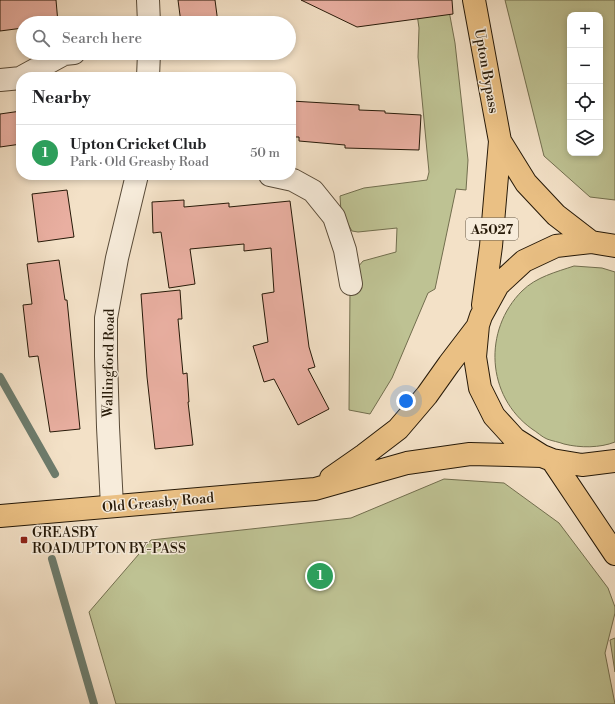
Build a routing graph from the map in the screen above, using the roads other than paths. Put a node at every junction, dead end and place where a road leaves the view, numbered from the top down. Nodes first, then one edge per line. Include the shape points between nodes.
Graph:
1 (148, 0) edge
2 (474, 0) edge
3 (149, 16) edge
4 (53, 60) edge
5 (149, 60) edge
6 (31, 72) edge
7 (148, 72) edge
8 (16, 78) edge
9 (0, 80) edge
10 (500, 141) junction
11 (136, 180) edge
12 (294, 180) edge
13 (591, 242) junction
14 (615, 246) edge
15 (351, 284) dead end
16 (480, 321) junction
17 (547, 458) junction
18 (615, 461) edge
19 (315, 489) junction
20 (112, 506) junction
21 (0, 516) edge
22 (615, 554) edge

1 - 3 street
2 - 10 main road, Upton Bypass / A5027
4 - 6 street
5 - 7 street
8 - 9 street
10 - 13 main road, Upton Bypass via 526,183 556,215
10 - 16 main road, Upton Bypass / A5027 via 491,246
11 - 20 street, Wallingford Road via 106,318
12 - 15 street via 313,191 334,217 345,250
13 - 14 main road
13 - 16 main road, Old Greasby Road via 556,246 524,261 498,285
16 - 17 main road, Upton Bypass via 475,357 480,388 494,416 515,440
16 - 19 main road, Old Greasby Road via 427,395 398,429
17 - 18 main road via 582,465
17 - 19 main road, Old Greasby Road via 470,454 407,463
17 - 22 main road
19 - 20 main road, Old Greasby Road
20 - 21 main road, Old Greasby Road

